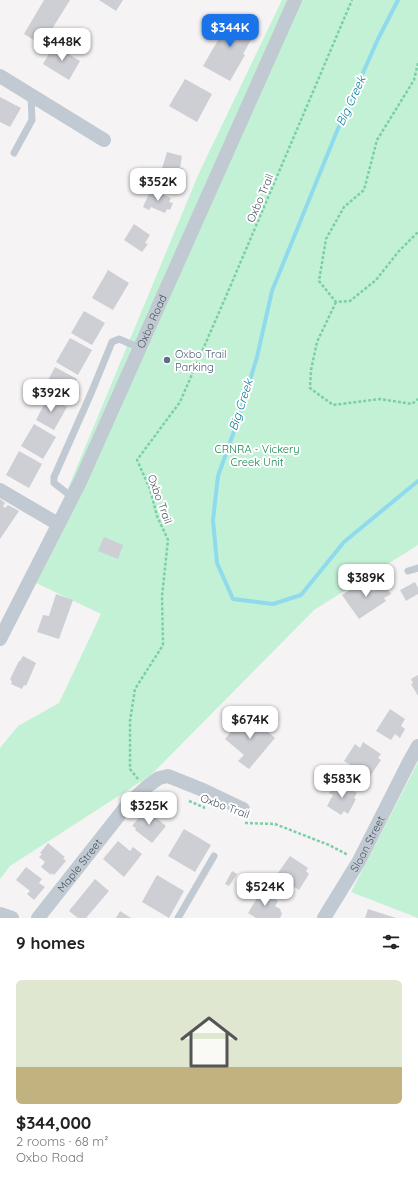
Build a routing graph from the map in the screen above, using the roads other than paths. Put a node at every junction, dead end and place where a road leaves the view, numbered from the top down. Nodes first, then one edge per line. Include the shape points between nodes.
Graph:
1 (295, 0) edge
2 (0, 76) edge
3 (31, 96) junction
4 (104, 140) dead end
5 (14, 153) dead end
6 (140, 348) junction
7 (0, 490) edge
8 (72, 497) junction
9 (58, 524) junction
10 (418, 568) edge
11 (408, 571) dead end
12 (0, 638) edge
13 (418, 746) edge
14 (242, 815) road end
15 (214, 856) dead end
16 (0, 914) edge
17 (12, 918) edge
18 (38, 918) edge
19 (178, 918) edge
20 (324, 918) edge

1 - 6 street, Oxbo Road
2 - 3 street
3 - 4 street
3 - 5 lane via 32,120
6 - 8 street, Oxbo Road
6 - 8 lane via 119,339 112,342 54,477 54,483
7 - 9 street
8 - 9 street, Oxbo Road
9 - 12 street, Oxbo Road
10 - 11 lane
13 - 20 street, Sloan Street via 359,861
14 - 18 street, Maple Street via 202,790 168,776 159,778 128,804
15 - 19 lane
16 - 17 street

